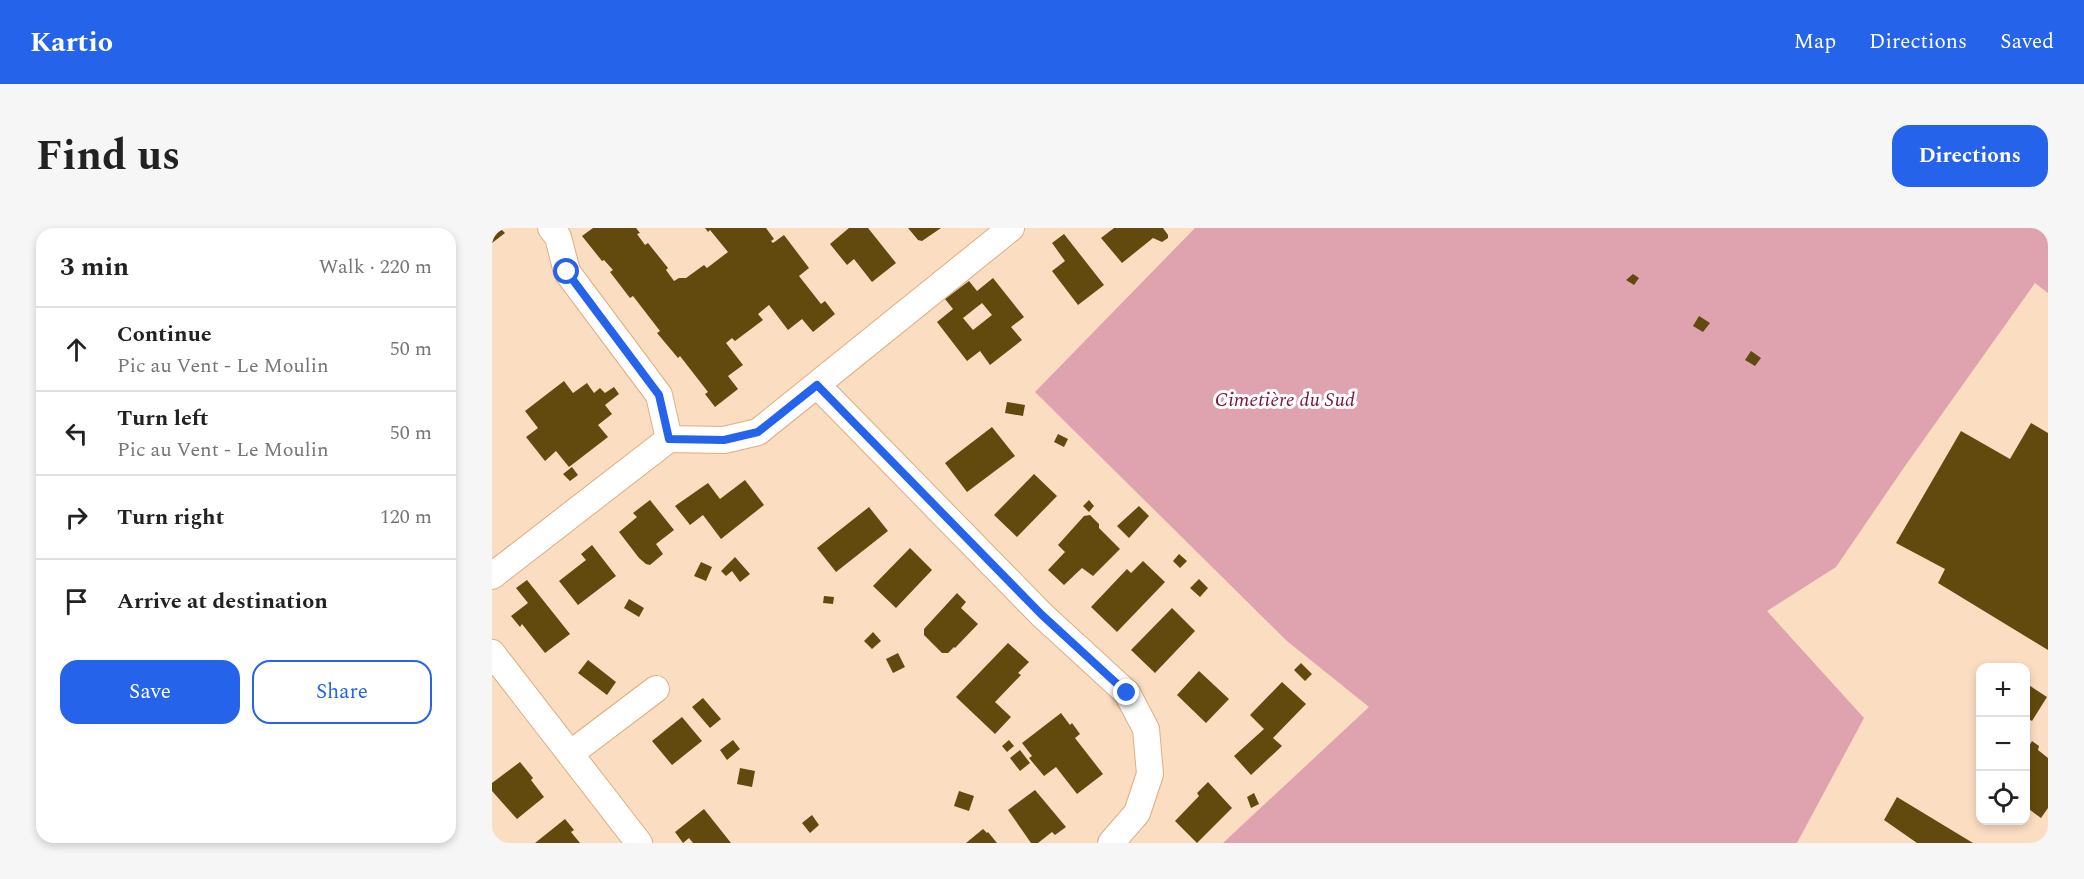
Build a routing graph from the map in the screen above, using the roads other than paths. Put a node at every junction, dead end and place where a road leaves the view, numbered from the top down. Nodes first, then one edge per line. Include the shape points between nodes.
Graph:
1 (550, 228) edge
2 (1011, 228) edge
3 (817, 385) junction
4 (669, 439) junction
5 (492, 576) edge
6 (492, 653) edge
7 (656, 689) dead end
8 (570, 754) junction
9 (639, 843) edge
10 (1111, 843) edge

1 - 4 street via 558,237 567,272 659,395
2 - 3 street
3 - 4 street via 758,432 724,440
3 - 10 street via 1042,615 1127,693 1146,729 1150,774 1137,813
4 - 5 street
6 - 8 street
7 - 8 street
8 - 9 street

